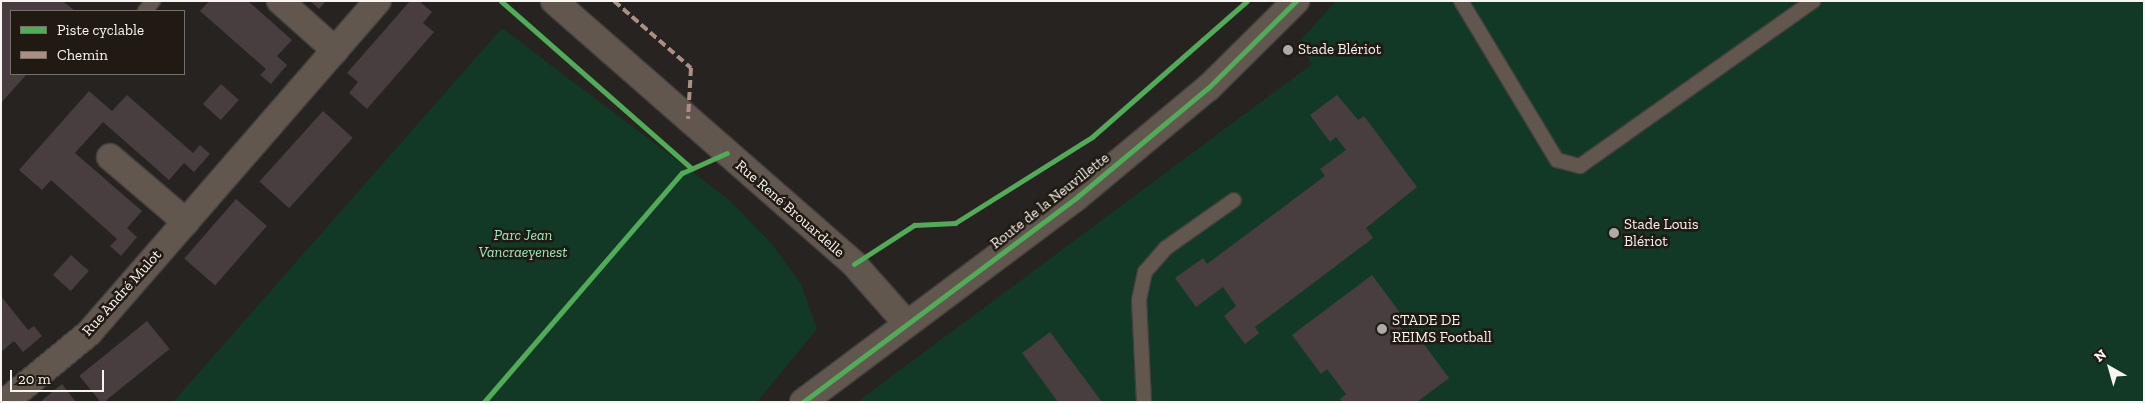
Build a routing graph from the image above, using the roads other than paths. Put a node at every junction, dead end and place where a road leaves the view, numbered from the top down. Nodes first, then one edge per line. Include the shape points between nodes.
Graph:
1 (280, 1) edge
2 (378, 1) edge
3 (554, 1) edge
4 (1296, 1) edge
5 (1461, 1) edge
6 (1813, 1) edge
7 (335, 50) junction
8 (110, 156) dead end
9 (1234, 200) dead end
10 (186, 222) junction
11 (907, 324) junction
12 (5, 397) edge
13 (803, 402) edge
14 (1144, 402) edge

1 - 7 street
2 - 7 street, Rue André Mulot
3 - 11 street, Rue René Brouardelle via 854,264
4 - 11 street, Route de la Neuvillette via 1208,88 1078,198
5 - 6 lane via 1557,160 1580,166
7 - 10 street, Rue André Mulot
8 - 10 street
9 - 14 lane via 1166,248 1145,272 1139,300
10 - 12 street, Rue André Mulot via 90,332
11 - 13 street, Route de la Neuvillette

